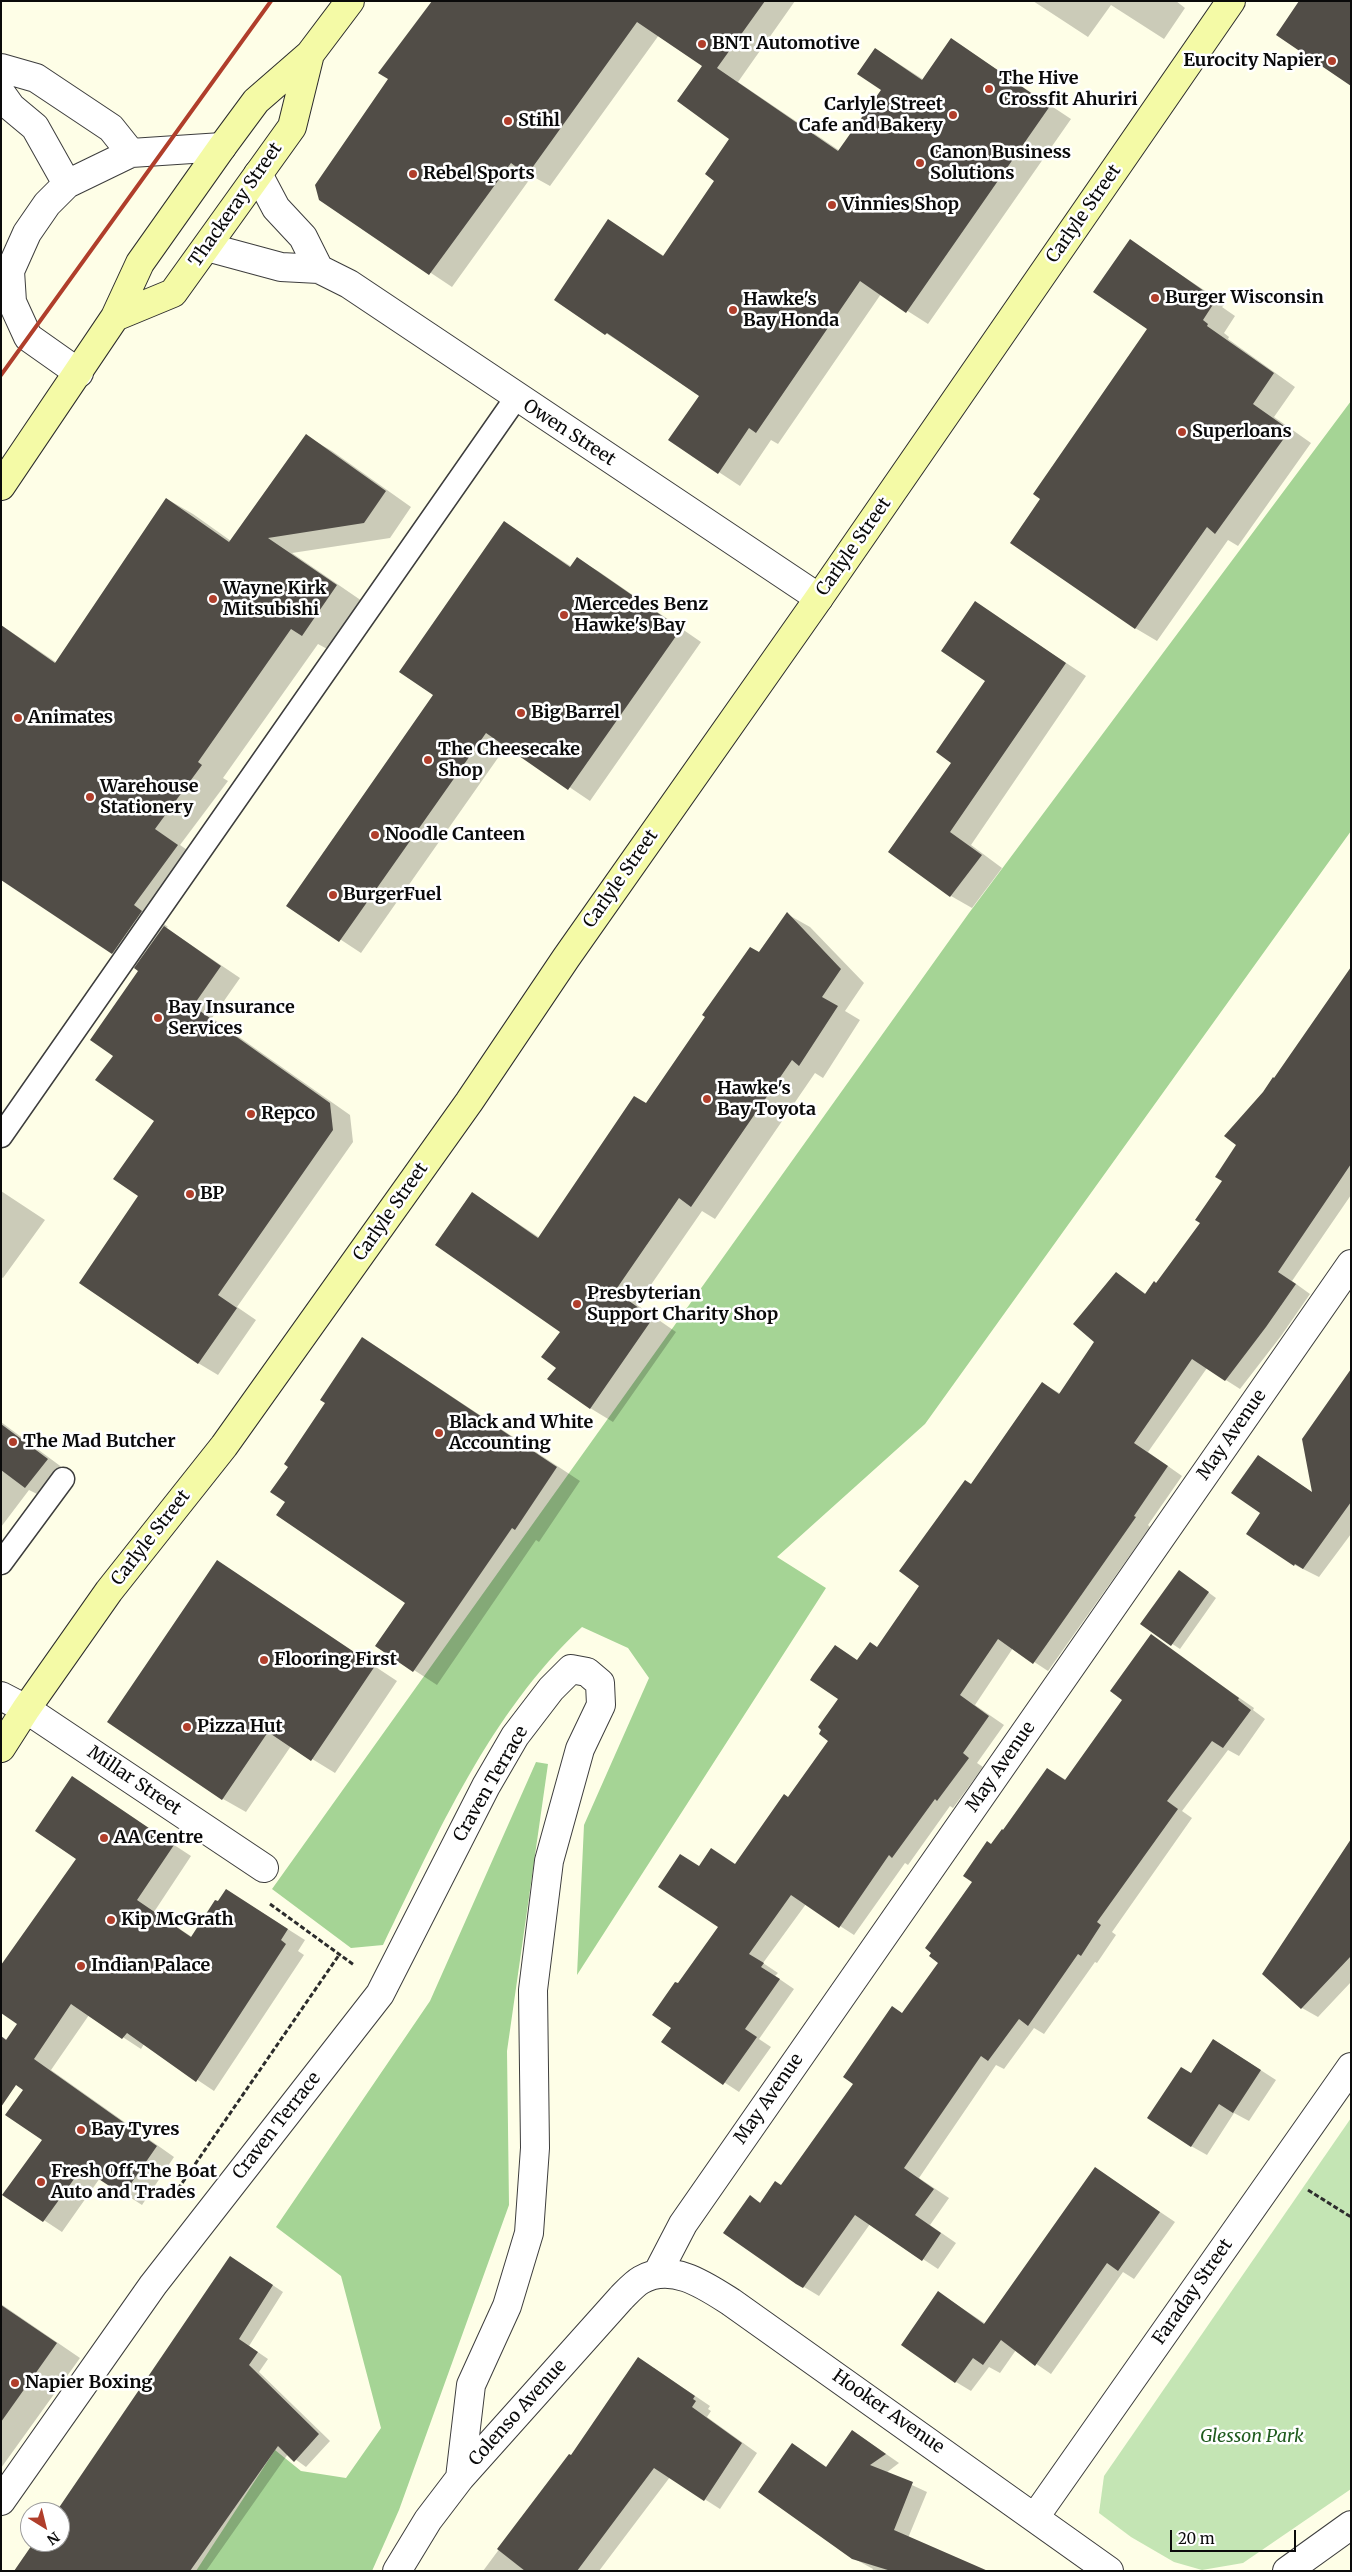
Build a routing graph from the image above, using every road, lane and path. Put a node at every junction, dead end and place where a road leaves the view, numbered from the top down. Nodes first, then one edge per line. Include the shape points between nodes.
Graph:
1 (350, 1) edge
2 (1231, 1) edge
3 (310, 54) junction
4 (1, 68) edge
5 (1, 94) edge
6 (222, 147) junction
7 (131, 153) junction
8 (258, 174) junction
9 (68, 184) junction
10 (207, 247) junction
11 (318, 269) junction
12 (6, 271) edge
13 (115, 317) junction
14 (79, 373) junction
15 (516, 398) junction
16 (1, 486) edge
17 (819, 598) junction
18 (1, 1136) edge
19 (1351, 1264) edge
20 (63, 1479) dead end
21 (1, 1562) edge
22 (1, 1696) edge
23 (26, 1709) junction
24 (1, 1748) edge
25 (264, 1868) dead end
26 (266, 1901) dead end
27 (339, 1955) junction
28 (380, 1994) junction
29 (1351, 2066) edge
30 (1277, 2171) junction
31 (178, 2190) dead end
32 (1350, 2216) edge
33 (657, 2274) junction
34 (460, 2478) junction
35 (1, 2501) edge
36 (1036, 2517) junction
37 (1351, 2525) edge
38 (397, 2571) edge
39 (1109, 2571) edge
40 (1287, 2571) edge

1 - 3 main road, Thackeray Street
2 - 17 main road, Carlyle Street
3 - 6 main road, Thackeray Street via 256,101
3 - 8 main road, Thackeray Street via 292,127
4 - 7 street via 36,78 111,128
5 - 9 street via 35,127
6 - 7 street
6 - 13 main road, Thackeray Street via 140,263
7 - 9 street
8 - 10 main road, Thackeray Street
8 - 11 street via 276,208 303,237
9 - 12 street via 47,204
10 - 11 street, Owen Street via 282,267
10 - 13 main road, Thackeray Street via 173,293
11 - 15 street, Owen Street via 349,284
12 - 14 street via 12,302 28,337
13 - 14 main road, Thackeray Street
14 - 16 main road, Thackeray Street
15 - 17 street, Owen Street
15 - 18 lane
17 - 23 main road, Carlyle Street via 361,1255 224,1446 109,1591
19 - 33 street, May Avenue via 683,2224
20 - 21 lane
22 - 23 street, Millar Street
23 - 24 main road, Carlyle Street
23 - 25 street, Millar Street
26 - 27 path
27 - 28 path via 366,1972 360,1982
27 - 31 path
28 - 34 street, Craven Terrace via 486,1786 515,1736 551,1689 571,1669 587,1672 600,1683 601,1706 580,1749 549,1862 533,1990 535,2148 529,2233 507,2306 471,2385
28 - 35 street, Craven Terrace via 153,2285
29 - 30 street, Faraday Street
30 - 32 path
30 - 36 street, Faraday Street
33 - 34 street, Colenso Avenue via 641,2280 621,2298
33 - 36 street, Hooker Avenue via 682,2275 717,2293
34 - 38 street, Colenso Avenue via 428,2520
36 - 39 street, Hooker Avenue
37 - 40 street

